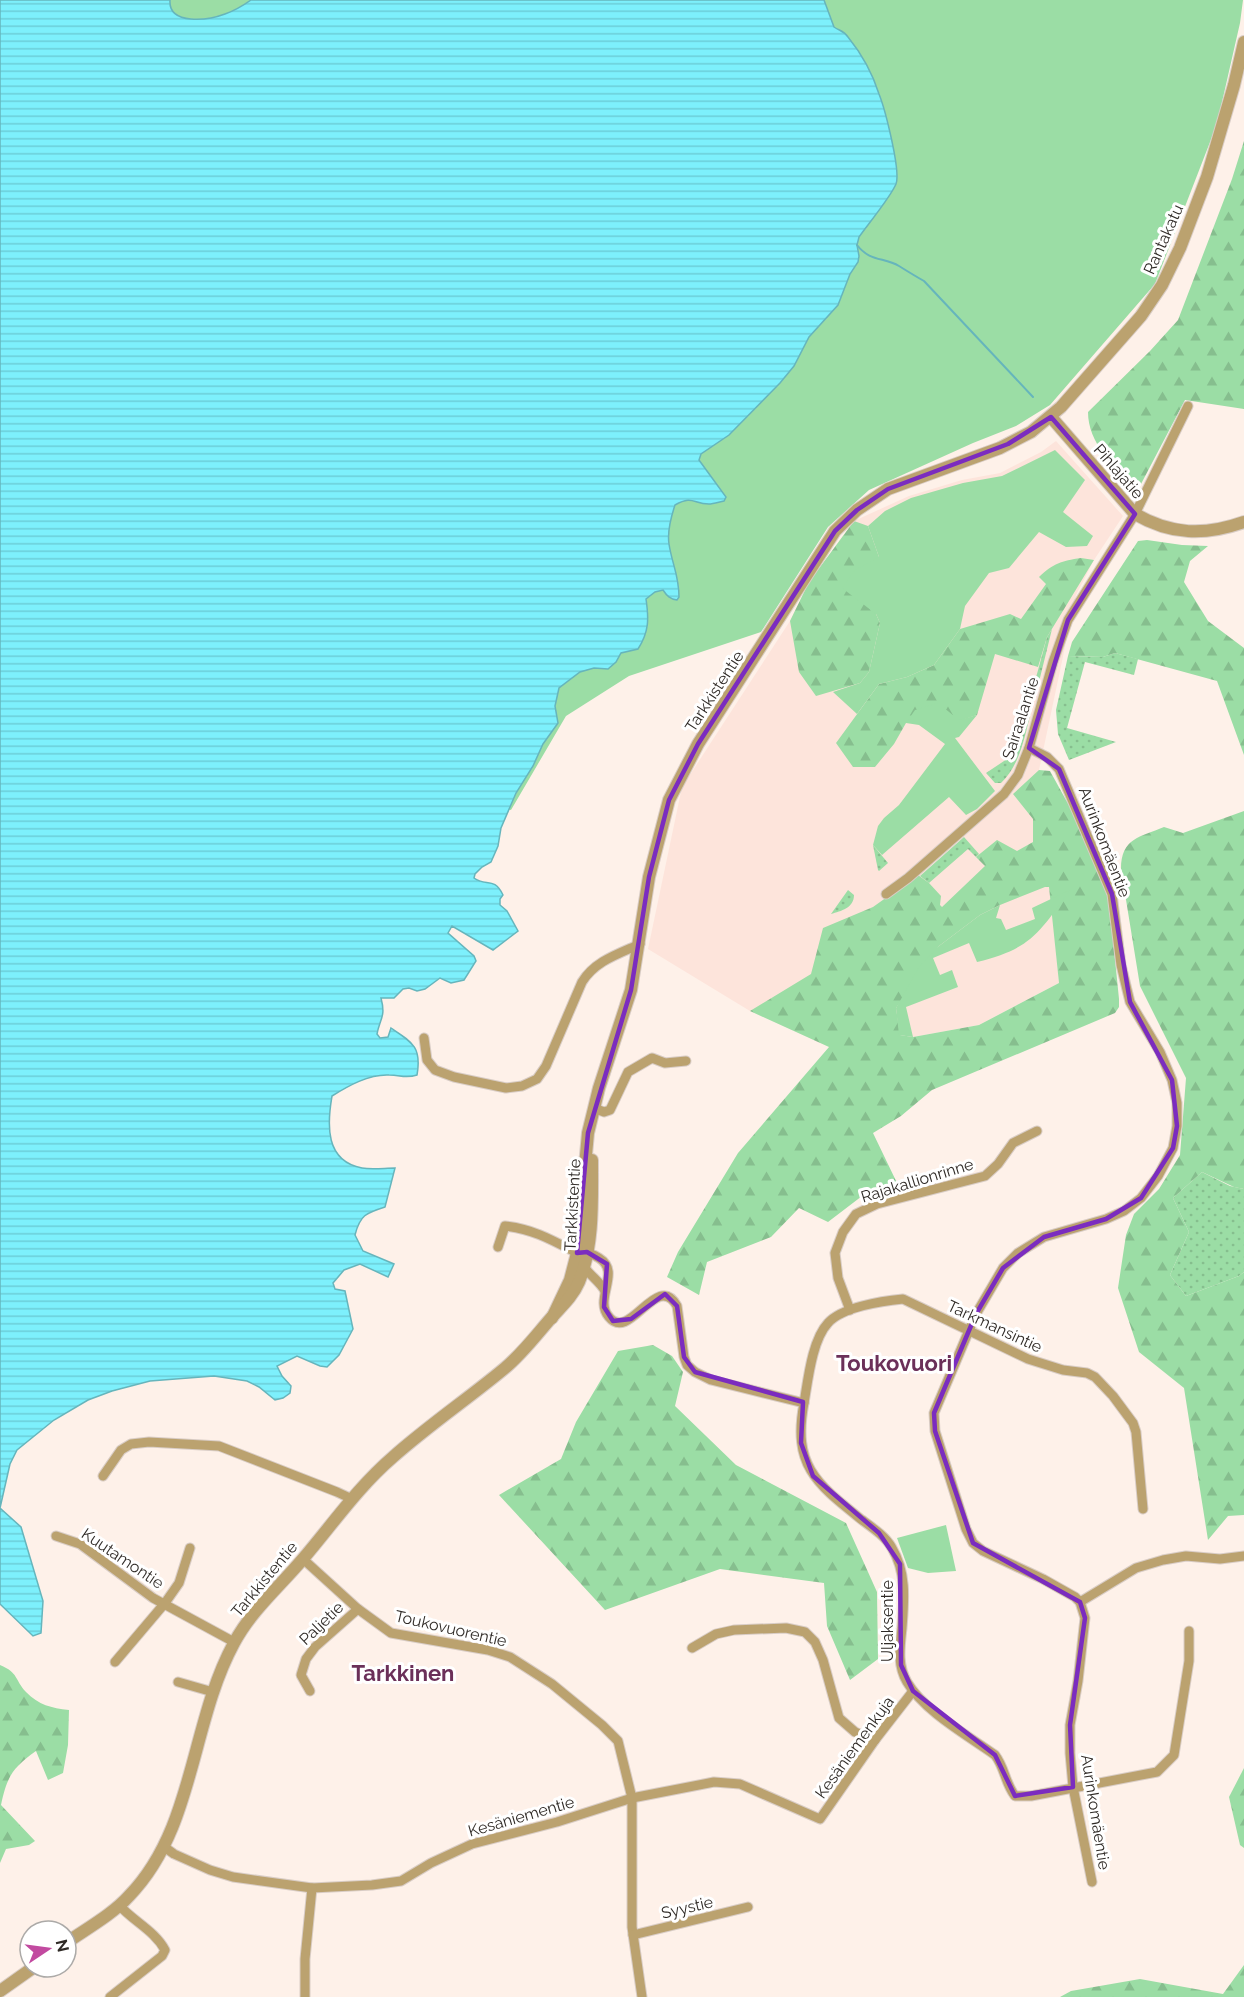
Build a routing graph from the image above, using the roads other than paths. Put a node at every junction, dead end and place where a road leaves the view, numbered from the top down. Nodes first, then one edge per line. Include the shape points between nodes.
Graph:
1 (1244, 42) edge
2 (1188, 406) dead end
3 (1050, 417) junction
4 (1135, 514) junction
5 (1244, 522) edge
6 (1029, 748) junction
7 (886, 894) dead end
8 (640, 944) junction
9 (424, 1038) dead end
10 (686, 1061) dead end
11 (593, 1114) junction
12 (1037, 1131) dead end
13 (498, 1247) dead end
14 (582, 1253) junction
15 (584, 1268) junction
16 (605, 1291) junction
17 (849, 1310) junction
18 (552, 1318) junction
19 (970, 1332) junction
20 (804, 1403) junction
21 (103, 1476) dead end
22 (352, 1499) junction
23 (1143, 1509) dead end
24 (57, 1536) dead end
25 (190, 1548) dead end
26 (1244, 1556) edge
27 (303, 1559) junction
28 (1080, 1602) junction
29 (165, 1603) junction
30 (358, 1609) junction
31 (1189, 1631) dead end
32 (234, 1642) junction
33 (692, 1648) dead end
34 (115, 1662) dead end
35 (178, 1682) dead end
36 (310, 1691) dead end
37 (913, 1691) junction
38 (213, 1692) junction
39 (875, 1740) junction
40 (1074, 1787) junction
41 (632, 1798) junction
42 (820, 1820) joint
43 (163, 1846) junction
44 (1092, 1882) dead end
45 (312, 1888) junction
46 (119, 1905) junction
47 (748, 1907) dead end
48 (78, 1934) edge
49 (633, 1935) junction
50 (18, 1978) edge
51 (0, 1991) edge
52 (110, 1997) edge
53 (305, 1997) edge
54 (642, 1997) edge

1 - 3 street, Rantakatu via 1207,177 1167,274 1141,316
2 - 4 street, Sairaalantie
3 - 4 street, Pihlajatie
3 - 8 street, Tarkkistentie via 1000,448 888,489 835,531 698,744 669,800 649,877
4 - 5 street, Pihlajatie via 1158,526 1197,533
4 - 6 street, Sairaalantie via 1068,620
6 - 7 street, Sairaalantie via 1018,775 1004,794
6 - 19 street, Aurinkomäentie via 1059,769 1112,894 1130,1002 1172,1080 1177,1126 1173,1148 1141,1198 1124,1211 1044,1236 1018,1253 1003,1268
8 - 9 street via 588,971 546,1066 537,1079 522,1086 506,1088 435,1070 427,1060
8 - 11 street, Tarkkistentie via 631,990
10 - 11 street via 646,1061 628,1072 610,1110
11 - 14 street, Tarkkistentie via 591,1192
12 - 17 street, Rajakallionrinne via 1012,1143 985,1176 877,1204 856,1214 835,1253 838,1278
13 - 14 street via 505,1226 522,1228
14 - 15 street, Tarkkistentie
14 - 16 street via 607,1264
14 - 18 street, Tarkkistentie
15 - 16 street
15 - 18 street, Tarkkistentie via 578,1285
16 - 20 street via 607,1315 617,1322 632,1318 662,1295 674,1300 684,1357 687,1365 702,1377
17 - 19 street, Tarkmansintie via 903,1299
17 - 20 street, Tarkmansintie via 829,1321 818,1338
18 - 22 street, Tarkkistentie via 507,1366 393,1457
19 - 23 street, Tarkmansintie via 1028,1359 1095,1377 1136,1432
19 - 28 street, Aurinkomäentie via 934,1413 935,1431 966,1529 973,1543 983,1551 1043,1579
20 - 37 street, Uljaksentie via 801,1443 813,1476 879,1533 900,1564 904,1590 901,1665
21 - 22 street via 121,1450 131,1444 219,1446
22 - 27 street, Tarkkistentie
24 - 29 street, Kuutamontie via 80,1544
25 - 29 street via 179,1583
26 - 28 street via 1163,1560 1136,1568
27 - 30 street, Toukovuorentie
27 - 32 street, Tarkkistentie via 264,1601
28 - 40 street, Aurinkomäentie via 1084,1618 1070,1725
29 - 32 street, Kuutamontie
29 - 34 street
30 - 36 street, Paljetie via 306,1659 301,1675
30 - 41 street, Toukovuorentie via 391,1633 488,1650 520,1662 544,1678 618,1741
31 - 40 street, Uljaksentie via 1189,1661 1174,1755 1157,1772
32 - 38 street, Tarkkistentie
33 - 39 street via 716,1634 734,1630 786,1628 805,1632 815,1642 823,1660 839,1718 855,1732
35 - 38 street
37 - 39 street, Kesäniemenkuja
37 - 40 street, Uljaksentie via 995,1755 1015,1796
38 - 43 street, Tarkkistentie via 184,1794
39 - 42 street, Kesäniemenkuja
40 - 44 street, Aurinkomäentie
41 - 42 street, Kesäniementie via 714,1782 740,1784
41 - 45 street, Kesäniementie via 472,1844 401,1881
41 - 49 street, Toukovuorentie
43 - 45 street, Kesäniementie via 233,1877
43 - 46 street, Tarkkistentie via 148,1873
45 - 53 street
46 - 48 street, Tarkkistentie
46 - 52 street via 165,1950
47 - 49 street, Syystie
49 - 54 street, Toukovuorentie
50 - 51 street

